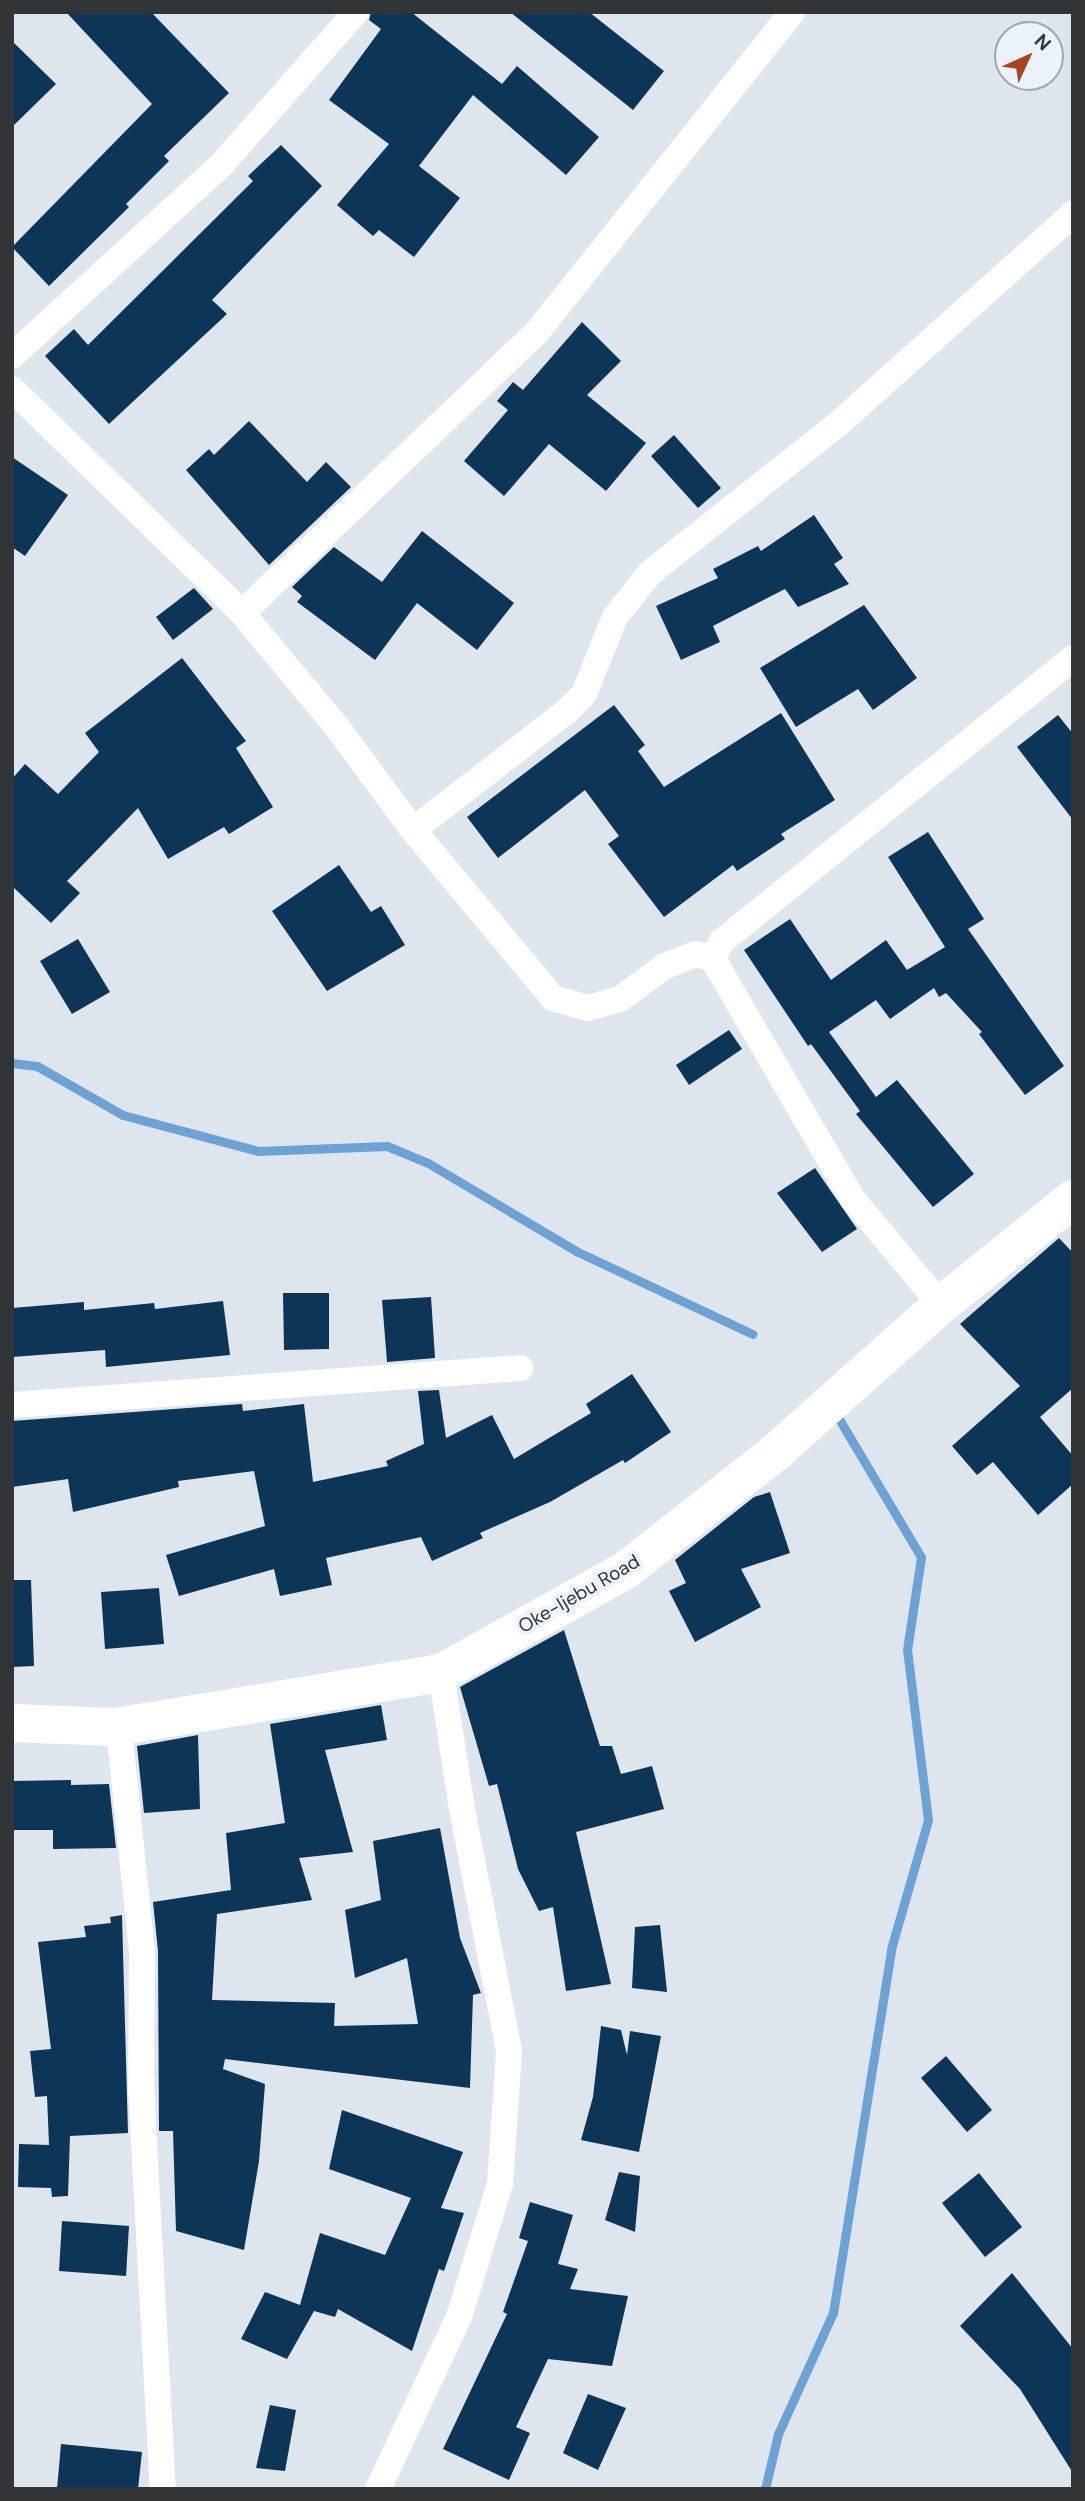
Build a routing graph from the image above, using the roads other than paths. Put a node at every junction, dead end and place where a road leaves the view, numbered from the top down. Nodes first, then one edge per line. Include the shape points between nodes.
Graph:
1 (356, 12) edge
2 (792, 12) edge
3 (1073, 214) edge
4 (12, 356) edge
5 (12, 389) edge
6 (242, 612) junction
7 (1073, 659) edge
8 (413, 830) junction
9 (713, 959) junction
10 (1073, 1199) edge
11 (941, 1304) junction
12 (521, 1367) dead end
13 (12, 1405) edge
14 (441, 1673) junction
15 (12, 1723) edge
16 (115, 1727) junction
17 (163, 2489) edge
18 (378, 2489) edge

1 - 4 street via 222,164
2 - 6 street via 537,332
3 - 8 street via 838,424 650,573 615,617 584,694
5 - 6 street
6 - 8 street via 337,727
7 - 9 street via 721,942
8 - 9 street via 553,998 568,1005 589,1008 620,999 666,966 696,954
9 - 11 street via 852,1198
10 - 11 main road, Oke-Ijebu Road
11 - 14 main road, Oke-Ijebu Road via 777,1451 626,1570
12 - 13 street
14 - 16 main road, Oke-Ijebu Road
14 - 18 street via 509,2051 500,2184 459,2317
15 - 16 main road, Oke-Ijebu Road
16 - 17 street via 120,1739 142,1951 141,2087

